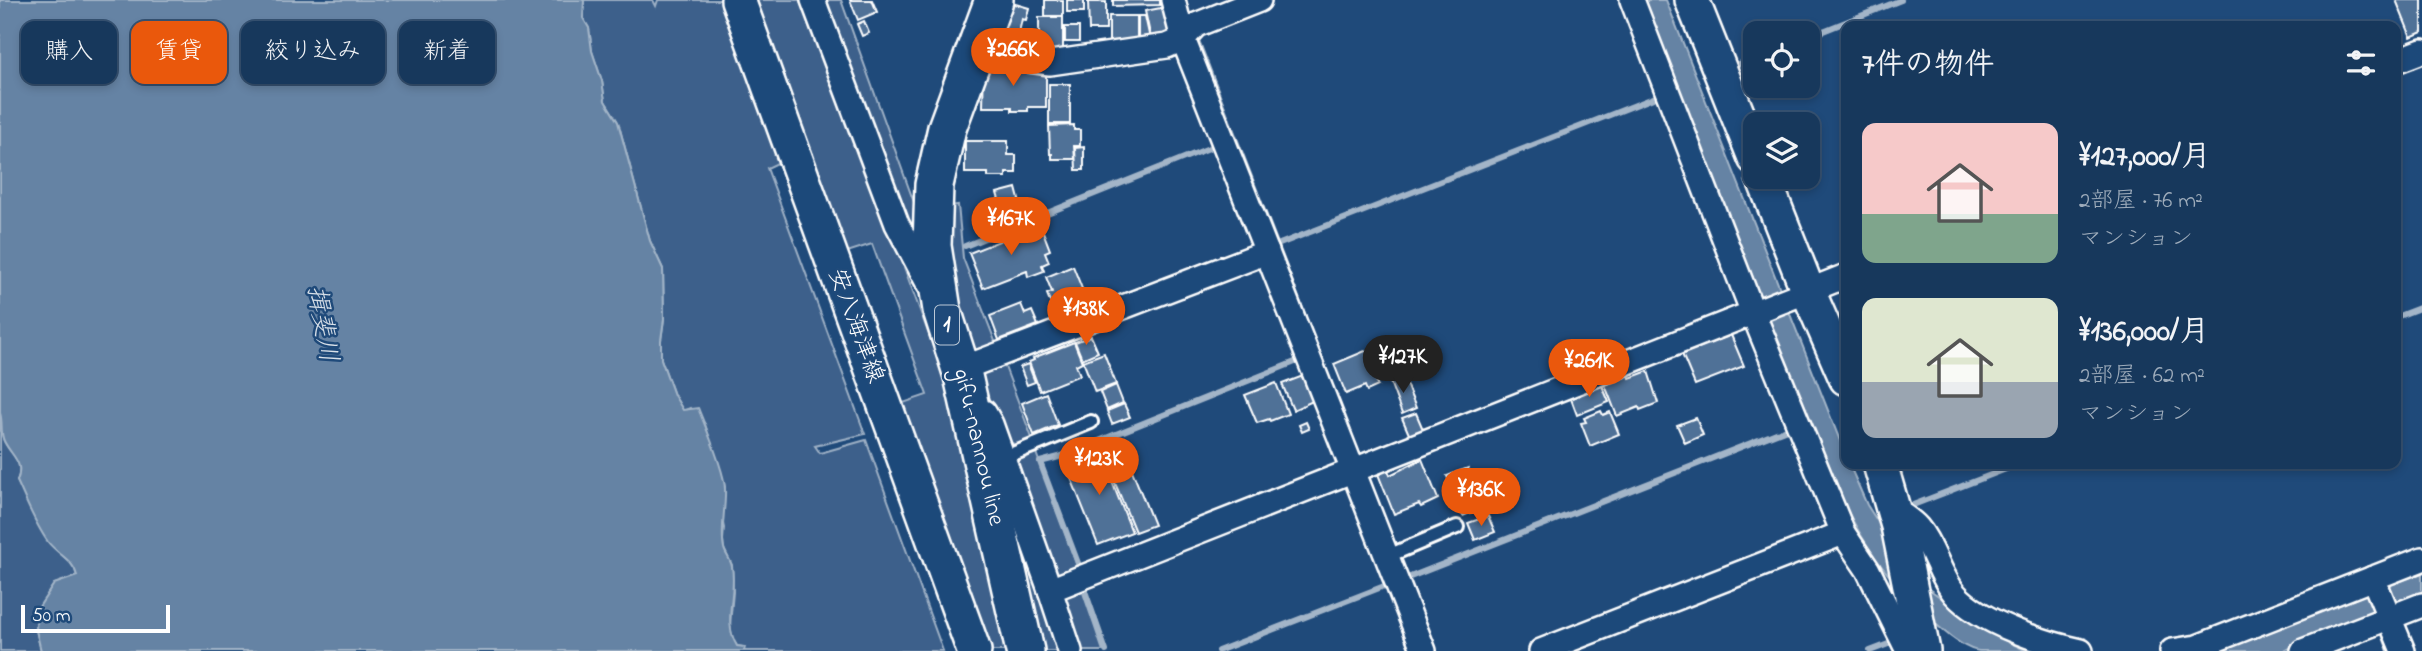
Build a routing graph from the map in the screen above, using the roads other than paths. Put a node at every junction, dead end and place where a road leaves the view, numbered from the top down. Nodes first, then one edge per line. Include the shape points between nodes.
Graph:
1 (738, 0) edge
2 (813, 0) edge
3 (994, 0) edge
4 (1173, 0) edge
5 (1259, 0) edge
6 (1632, 0) edge
7 (1692, 0) edge
8 (1183, 38) junction
9 (2422, 51) edge
10 (975, 53) junction
11 (2401, 59) edge
12 (1743, 128) edge
13 (1767, 189) edge
14 (1267, 251) junction
15 (1841, 278) edge
16 (1803, 293) junction
17 (942, 310) junction
18 (1757, 311) junction
19 (1841, 368) edge
20 (962, 372) junction
21 (1091, 422) dead end
22 (1003, 458) junction
23 (1881, 469) edge
24 (1355, 470) junction
25 (1895, 517) junction
26 (1457, 527) dead end
27 (1843, 533) junction
28 (1388, 556) junction
29 (2422, 559) edge
30 (2375, 583) junction
31 (1051, 590) junction
32 (2422, 605) edge
33 (2389, 615) junction
34 (1921, 645) edge
35 (974, 651) edge
36 (1025, 651) edge
37 (1070, 651) edge
38 (1424, 651) edge
39 (1541, 651) edge
40 (2081, 651) edge
41 (2172, 651) edge
42 (2303, 651) edge
43 (2403, 651) edge

1 - 35 main road, 安八海津線
2 - 17 street via 897,224
3 - 10 main road, gifu-nannou line / 1
4 - 8 street
5 - 8 street via 1196,25
6 - 18 street
7 - 12 main road
8 - 10 street via 1167,46 1050,63
8 - 14 street
9 - 11 street
10 - 17 main road, gifu-nannou line / 1 via 947,128 934,185 932,246
13 - 16 main road
14 - 20 street
14 - 24 street
15 - 16 street
16 - 18 street
16 - 19 main road
17 - 20 main road, gifu-nannou line / 1
18 - 24 street
18 - 27 street
20 - 22 street
20 - 36 main road, gifu-nannou line / 1
21 - 22 lane
22 - 31 street
23 - 25 main road
24 - 28 street
24 - 31 street
25 - 34 main road
25 - 40 street via 1918,528 1954,593 1977,612 2025,635
26 - 28 lane
27 - 34 street
27 - 39 street
28 - 38 street
29 - 30 street
30 - 33 street
30 - 41 street via 2197,647
31 - 37 street
32 - 33 street
33 - 42 street
33 - 43 street

